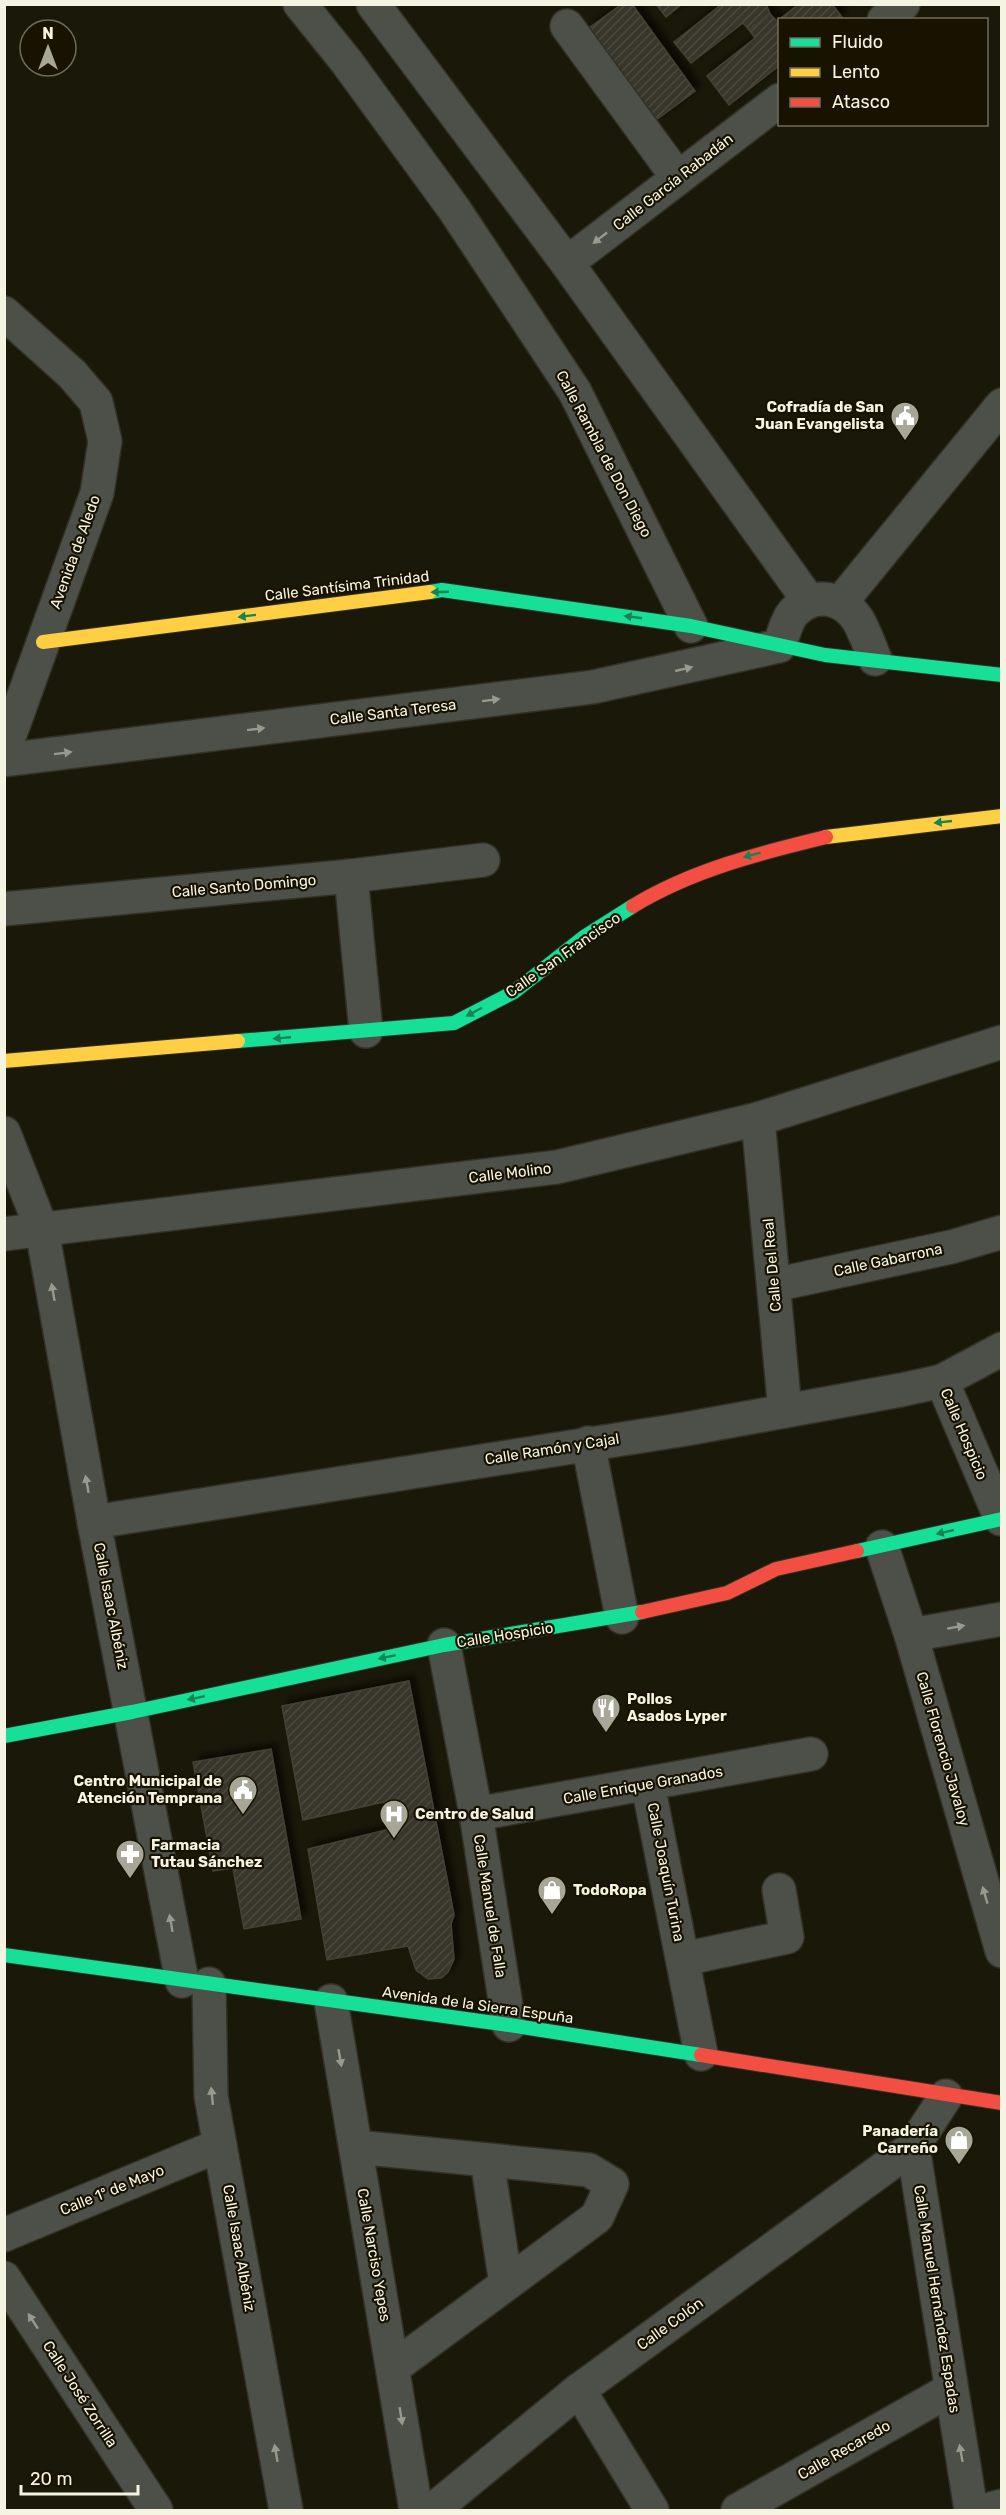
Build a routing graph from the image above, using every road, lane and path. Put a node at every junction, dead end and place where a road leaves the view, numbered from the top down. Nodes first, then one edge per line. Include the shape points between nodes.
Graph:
1 (300, 4) edge
2 (373, 4) edge
3 (903, 4) edge
4 (886, 18) edge
5 (567, 27) dead end
6 (778, 102) edge
7 (678, 178) junction
8 (567, 263) junction
9 (4, 313) edge
10 (1002, 405) edge
11 (825, 602) junction
12 (691, 626) junction
13 (43, 642) junction
14 (779, 646) junction
15 (875, 659) junction
16 (1002, 675) edge
17 (4, 751) edge
18 (4, 760) edge
19 (1002, 816) edge
20 (483, 860) dead end
21 (351, 876) junction
22 (4, 909) edge
23 (366, 1031) junction
24 (1002, 1042) edge
25 (4, 1061) edge
26 (758, 1119) junction
27 (4, 1133) edge
28 (42, 1230) junction
29 (1002, 1232) edge
30 (4, 1234) edge
31 (774, 1285) junction
32 (1002, 1350) edge
33 (942, 1381) junction
34 (785, 1410) junction
35 (588, 1443) junction
36 (1001, 1519) edge
37 (94, 1522) junction
38 (882, 1547) junction
39 (622, 1617) junction
40 (1002, 1619) edge
41 (911, 1635) junction
42 (444, 1645) junction
43 (132, 1712) junction
44 (4, 1736) edge
45 (811, 1754) dead end
46 (648, 1785) junction
47 (476, 1814) junction
48 (779, 1890) dead end
49 (1002, 1951) edge
50 (4, 1955) edge
51 (683, 1959) junction
52 (196, 1982) junction
53 (331, 2001) junction
54 (509, 2025) junction
55 (701, 2054) junction
56 (946, 2096) junction
57 (1002, 2103) edge
58 (220, 2145) junction
59 (356, 2147) junction
60 (913, 2147) junction
61 (487, 2160) junction
62 (4, 2235) edge
63 (4, 2278) edge
64 (506, 2284) junction
65 (394, 2367) junction
66 (950, 2390) junction
67 (579, 2391) junction
68 (1002, 2506) edge
69 (156, 2511) edge
70 (286, 2511) edge
71 (416, 2511) edge
72 (433, 2511) edge
73 (652, 2511) edge
74 (738, 2511) edge
75 (971, 2511) edge
76 (986, 2511) edge

1 - 12 street, Calle Rambla de Don Diego via 454,209 575,392
2 - 8 street
3 - 4 street
5 - 7 street
6 - 7 street, Calle García Rabadán
7 -> 8 street, Calle García Rabadán
8 - 11 street
9 - 13 street, Avenida de Aledo via 72,374 96,402 105,441 97,493
10 - 11 street
11 - 14 street via 793,613
11 - 15 street via 858,621
12 -> 13 street, Calle Santísima Trinidad via 442,590
12 - 14 street
13 - 17 street, Avenida de Aledo
14 - 15 street via 825,656
18 -> 14 street, Calle Santa Teresa via 593,687
15 - 16 street
19 -> 23 street, Calle San Francisco via 846,833 746,856 655,893 584,937 514,992 454,1023
20 - 21 street, Calle Santo Domingo
21 - 22 street, Calle Santo Domingo
21 - 23 street
23 -> 25 street, Calle San Francisco
24 - 26 street, Calle Molino
26 - 28 street, Calle Molino via 557,1167
26 - 31 street, Calle Del Real
27 - 28 street
28 - 30 street, Calle Molino
37 -> 28 street, Calle Isaac Albéniz
29 - 31 street, Calle Gabarrona via 951,1247
31 - 34 street, Calle Del Real
32 - 33 street, Calle Ramón y Cajal
33 - 34 street, Calle Ramón y Cajal
33 - 36 street, Calle Hospicio
34 - 35 street, Calle Ramón y Cajal
35 - 37 street, Calle Ramón y Cajal
35 - 39 street
36 -> 38 street, Calle Hospicio
37 - 43 street, Calle Isaac Albéniz
38 - 39 street, Calle Hospicio via 777,1569 727,1593
38 - 41 street, Calle Florencio Javaloy
39 - 42 street, Calle Hospicio
41 -> 40 street
49 -> 41 street, Calle Florencio Javaloy
42 -> 43 street, Calle Hospicio
42 - 47 street, Calle Manuel de Falla
43 - 44 street, Calle Hospicio
52 -> 43 street, Calle Isaac Albéniz
45 - 46 street, Calle Enrique Granados
46 - 47 street, Calle Enrique Granados
46 - 51 street, Calle Joaquín Turina
47 - 54 street, Calle Manuel de Falla
48 - 51 street, Calle Joaquín Turina via 787,1937
50 - 52 street, Avenida de la Sierra Espuña
51 - 55 street, Calle Joaquín Turina
52 - 53 street, Avenida de la Sierra Espuña
58 -> 52 street, Calle Isaac Albéniz
53 - 54 street, Avenida de la Sierra Espuña
53 -> 59 street, Calle Narciso Yepes
54 - 55 street, Avenida de la Sierra Espuña
55 - 56 street, Avenida de la Sierra Espuña
56 - 57 street, Avenida de la Sierra Espuña
56 - 60 street
58 - 62 street, Calle 1º de Mayo
70 -> 58 street, Calle Isaac Albéniz
59 - 61 street
59 - 65 street, Calle Narciso Yepes
60 - 66 street, Calle Manuel Hernández Espadas
60 - 67 street, Calle Colón
61 - 64 street
61 - 64 street via 589,2170 612,2184 597,2217
69 -> 63 street, Calle José Zorrilla
64 - 65 street
65 -> 71 street, Calle Narciso Yepes
66 - 74 street, Calle Recaredo
75 -> 66 street, Calle Manuel Hernández Espadas
67 - 72 street, Calle Colón
67 - 73 street
68 - 76 street

